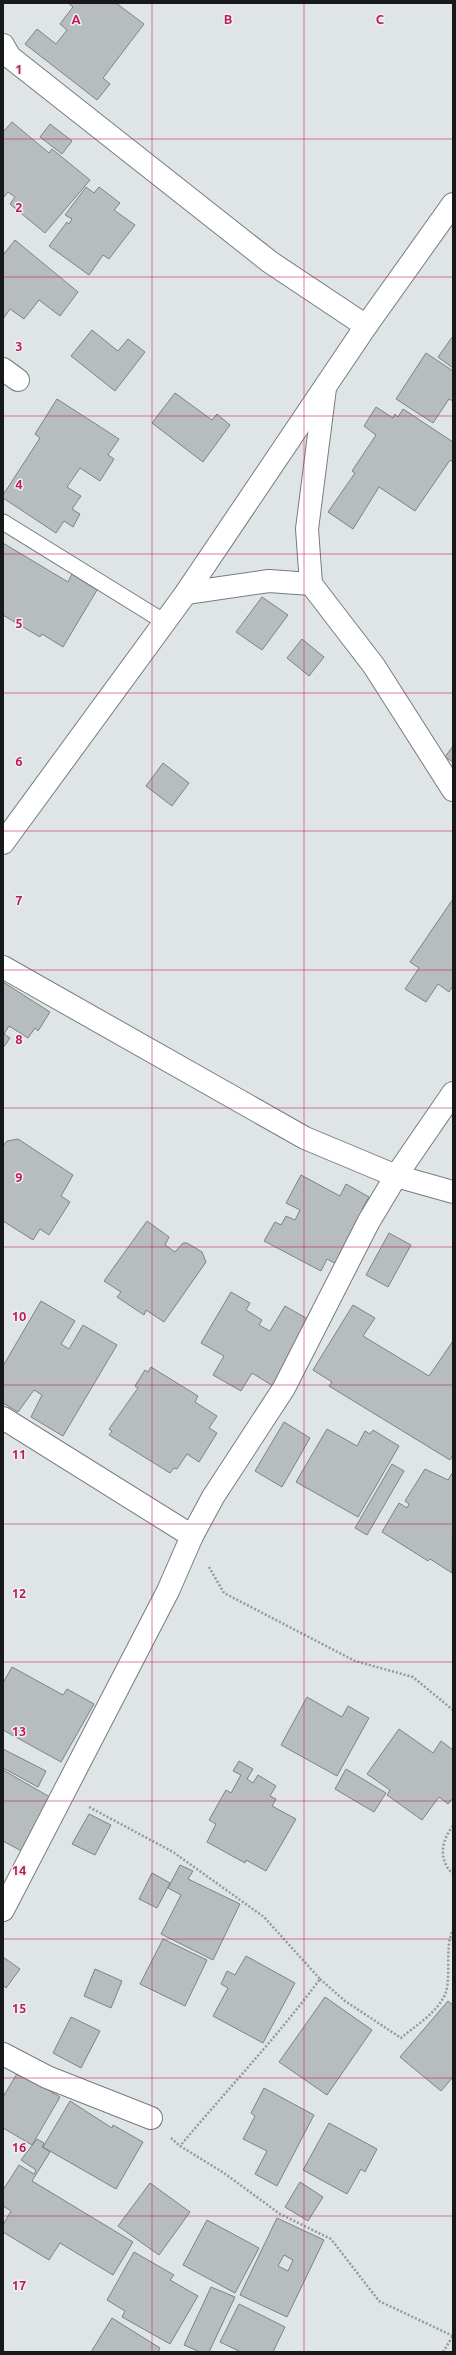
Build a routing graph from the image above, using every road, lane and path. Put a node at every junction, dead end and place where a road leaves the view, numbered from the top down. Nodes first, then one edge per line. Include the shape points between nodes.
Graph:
1 (5, 56) edge
2 (453, 204) edge
3 (366, 326) junction
4 (325, 388) junction
5 (3, 522) edge
6 (310, 584) junction
7 (186, 593) junction
8 (163, 621) junction
9 (453, 790) edge
10 (3, 843) edge
11 (3, 967) edge
12 (453, 1093) edge
13 (396, 1176) junction
14 (453, 1192) edge
15 (3, 1418) edge
16 (192, 1536) junction
17 (453, 1710) edge
18 (64, 1793) junction
19 (453, 1826) edge
20 (453, 1874) edge
21 (3, 1910) edge
22 (453, 1930) edge
23 (320, 1979) junction
24 (3, 2054) edge
25 (151, 2118) joint
26 (180, 2146) junction
27 (453, 2336) edge
28 (443, 2352) edge

1 - 3 street via 108,132 270,262
2 - 3 street
3 - 4 street
4 - 6 street via 307,529
4 - 7 street
5 - 8 lane
6 - 7 street via 269,580
6 - 9 street via 374,666
7 - 8 street
8 - 10 street
11 - 13 street via 305,1138
12 - 13 street
13 - 14 street
13 - 16 street via 369,1221 284,1388 213,1497
15 - 16 street
16 - 17 path via 224,1593 355,1660 413,1678
16 - 18 street via 168,1591
18 - 21 street
18 - 23 path via 173,1852 264,1917
19 - 20 path via 446,1835 442,1854 446,1868
22 - 23 path via 443,2000 401,2038 346,2001
23 - 26 path via 289,2021 254,2058
24 - 25 street via 47,2077
25 - 26 path
26 - 27 path via 224,2173 280,2214 331,2239 379,2301
27 - 28 path

